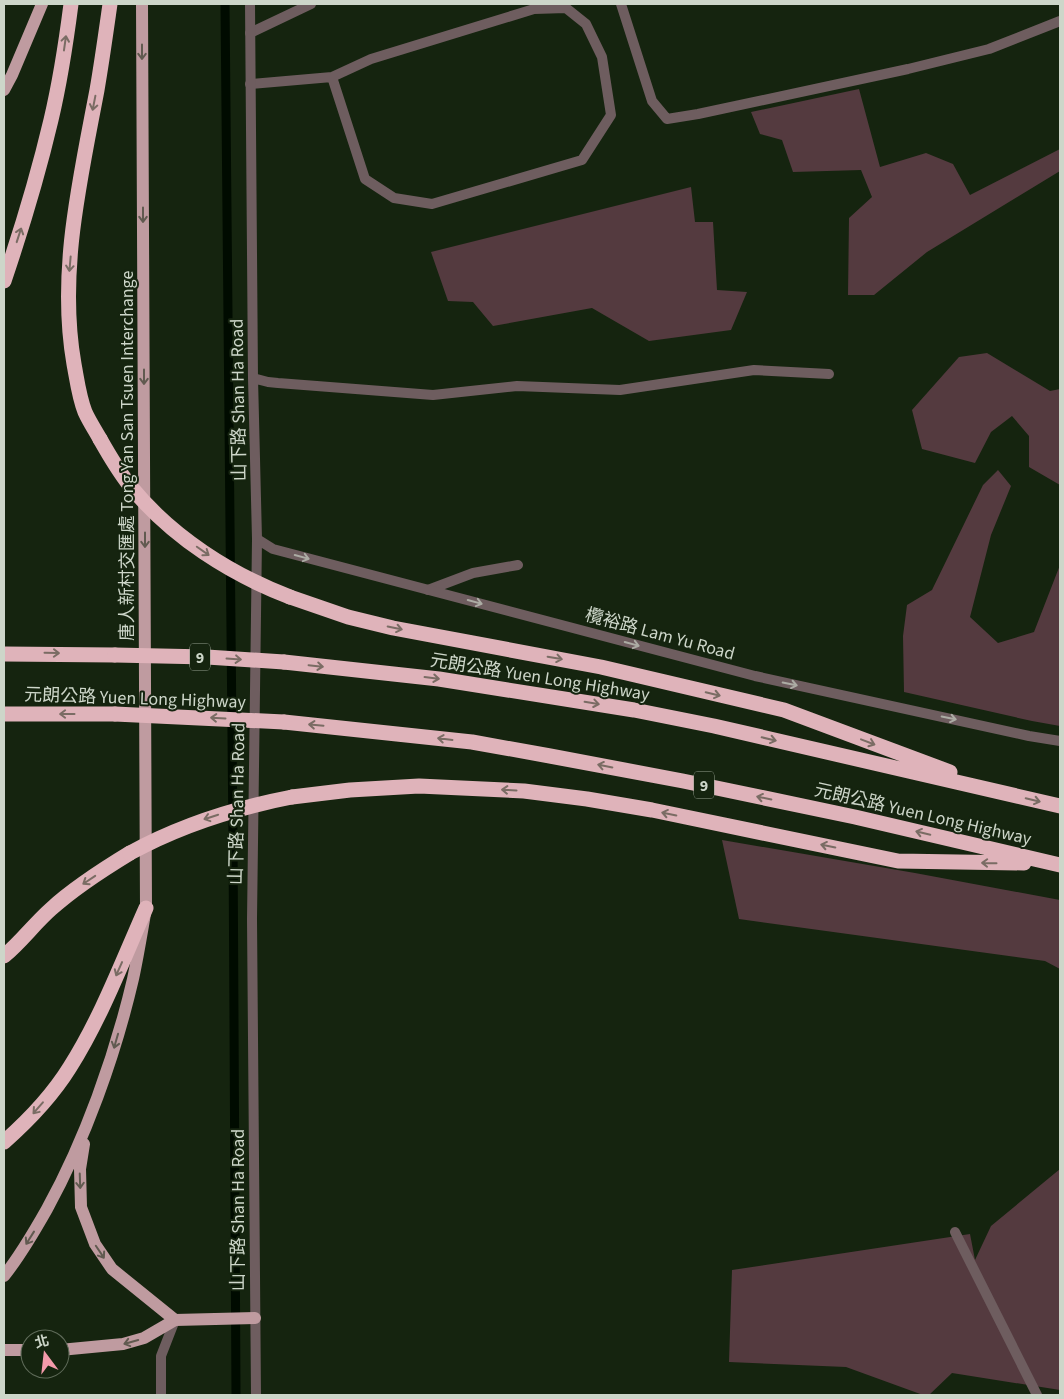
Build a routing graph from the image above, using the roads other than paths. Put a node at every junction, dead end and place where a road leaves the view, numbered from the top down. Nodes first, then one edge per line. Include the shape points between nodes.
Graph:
1 (42, 4) edge
2 (71, 4) edge
3 (110, 4) edge
4 (142, 4) edge
5 (250, 4) edge
6 (311, 4) edge
7 (621, 4) edge
8 (1060, 21) edge
9 (250, 33) junction
10 (332, 77) junction
11 (250, 84) junction
12 (4, 90) edge
13 (4, 281) edge
14 (829, 374) dead end
15 (253, 378) junction
16 (257, 539) junction
17 (518, 565) dead end
18 (428, 590) junction
19 (4, 654) edge
20 (4, 714) edge
21 (1060, 741) edge
22 (1005, 793) junction
23 (1060, 806) edge
24 (1058, 865) edge
25 (146, 908) junction
26 (4, 956) edge
27 (89, 1121) junction
28 (4, 1142) edge
29 (955, 1232) dead end
30 (4, 1276) edge
31 (255, 1318) junction
32 (175, 1320) junction
33 (70, 1349) edge
34 (4, 1350) edge
35 (20, 1350) edge
36 (161, 1395) edge
37 (256, 1395) edge
38 (1037, 1395) edge

1 - 12 main road
13 -> 2 highway via 22,230 51,120
3 -> 22 highway, bridge via 74,218 68,316 85,412 115,466 146,504 171,527 221,564 248,578 348,617 601,667 784,710
4 -> 25 main road, 唐人新村交匯處 Tong Yan San Tsuen Interchange
5 - 9 street, 山下路 Shan Ha Road
6 - 9 street
7 - 8 street via 652,101 667,118 908,69 989,49
9 - 11 street, 山下路 Shan Ha Road
10 - 10 street via 365,179 394,198 432,204 582,160 611,115 602,57 586,24 566,8 534,9 370,60
10 - 11 street
11 - 15 street, 山下路 Shan Ha Road
14 - 15 street via 754,370 620,390 517,386 433,395 278,383
15 - 16 street, 山下路 Shan Ha Road
16 -> 18 street, 欖裕路 Lam Yu Road via 273,549
16 - 31 street, 山下路 Shan Ha Road via 252,919
17 - 18 street via 473,572
18 -> 21 street, 欖裕路 Lam Yu Road via 755,676
19 -> 22 highway, 元朗公路 Yuen Long Highway / 9, bridge via 207,657 439,679 714,726
24 -> 20 highway, 元朗公路 Yuen Long Highway / 9, bridge via 855,817 472,742 284,722 115,714
22 -> 23 highway, 元朗公路 Yuen Long Highway / 9
24 -> 26 highway, bridge via 898,861 652,810 524,791 419,786 350,790 257,804 209,818 154,840 83,883 52,908
25 -> 27 main road, 唐人新村交匯處 Tong Yan San Tsuen Interchange via 133,978
25 -> 28 highway via 103,1007 69,1069 24,1124
27 -> 30 main road via 53,1198
27 -> 32 main road via 80,1169 81,1207 95,1244 112,1269
29 - 38 street
31 - 32 main road
31 - 37 street, 山下路 Shan Ha Road
32 -> 33 main road via 144,1338 123,1344
32 - 36 street via 161,1356
34 - 35 main road

